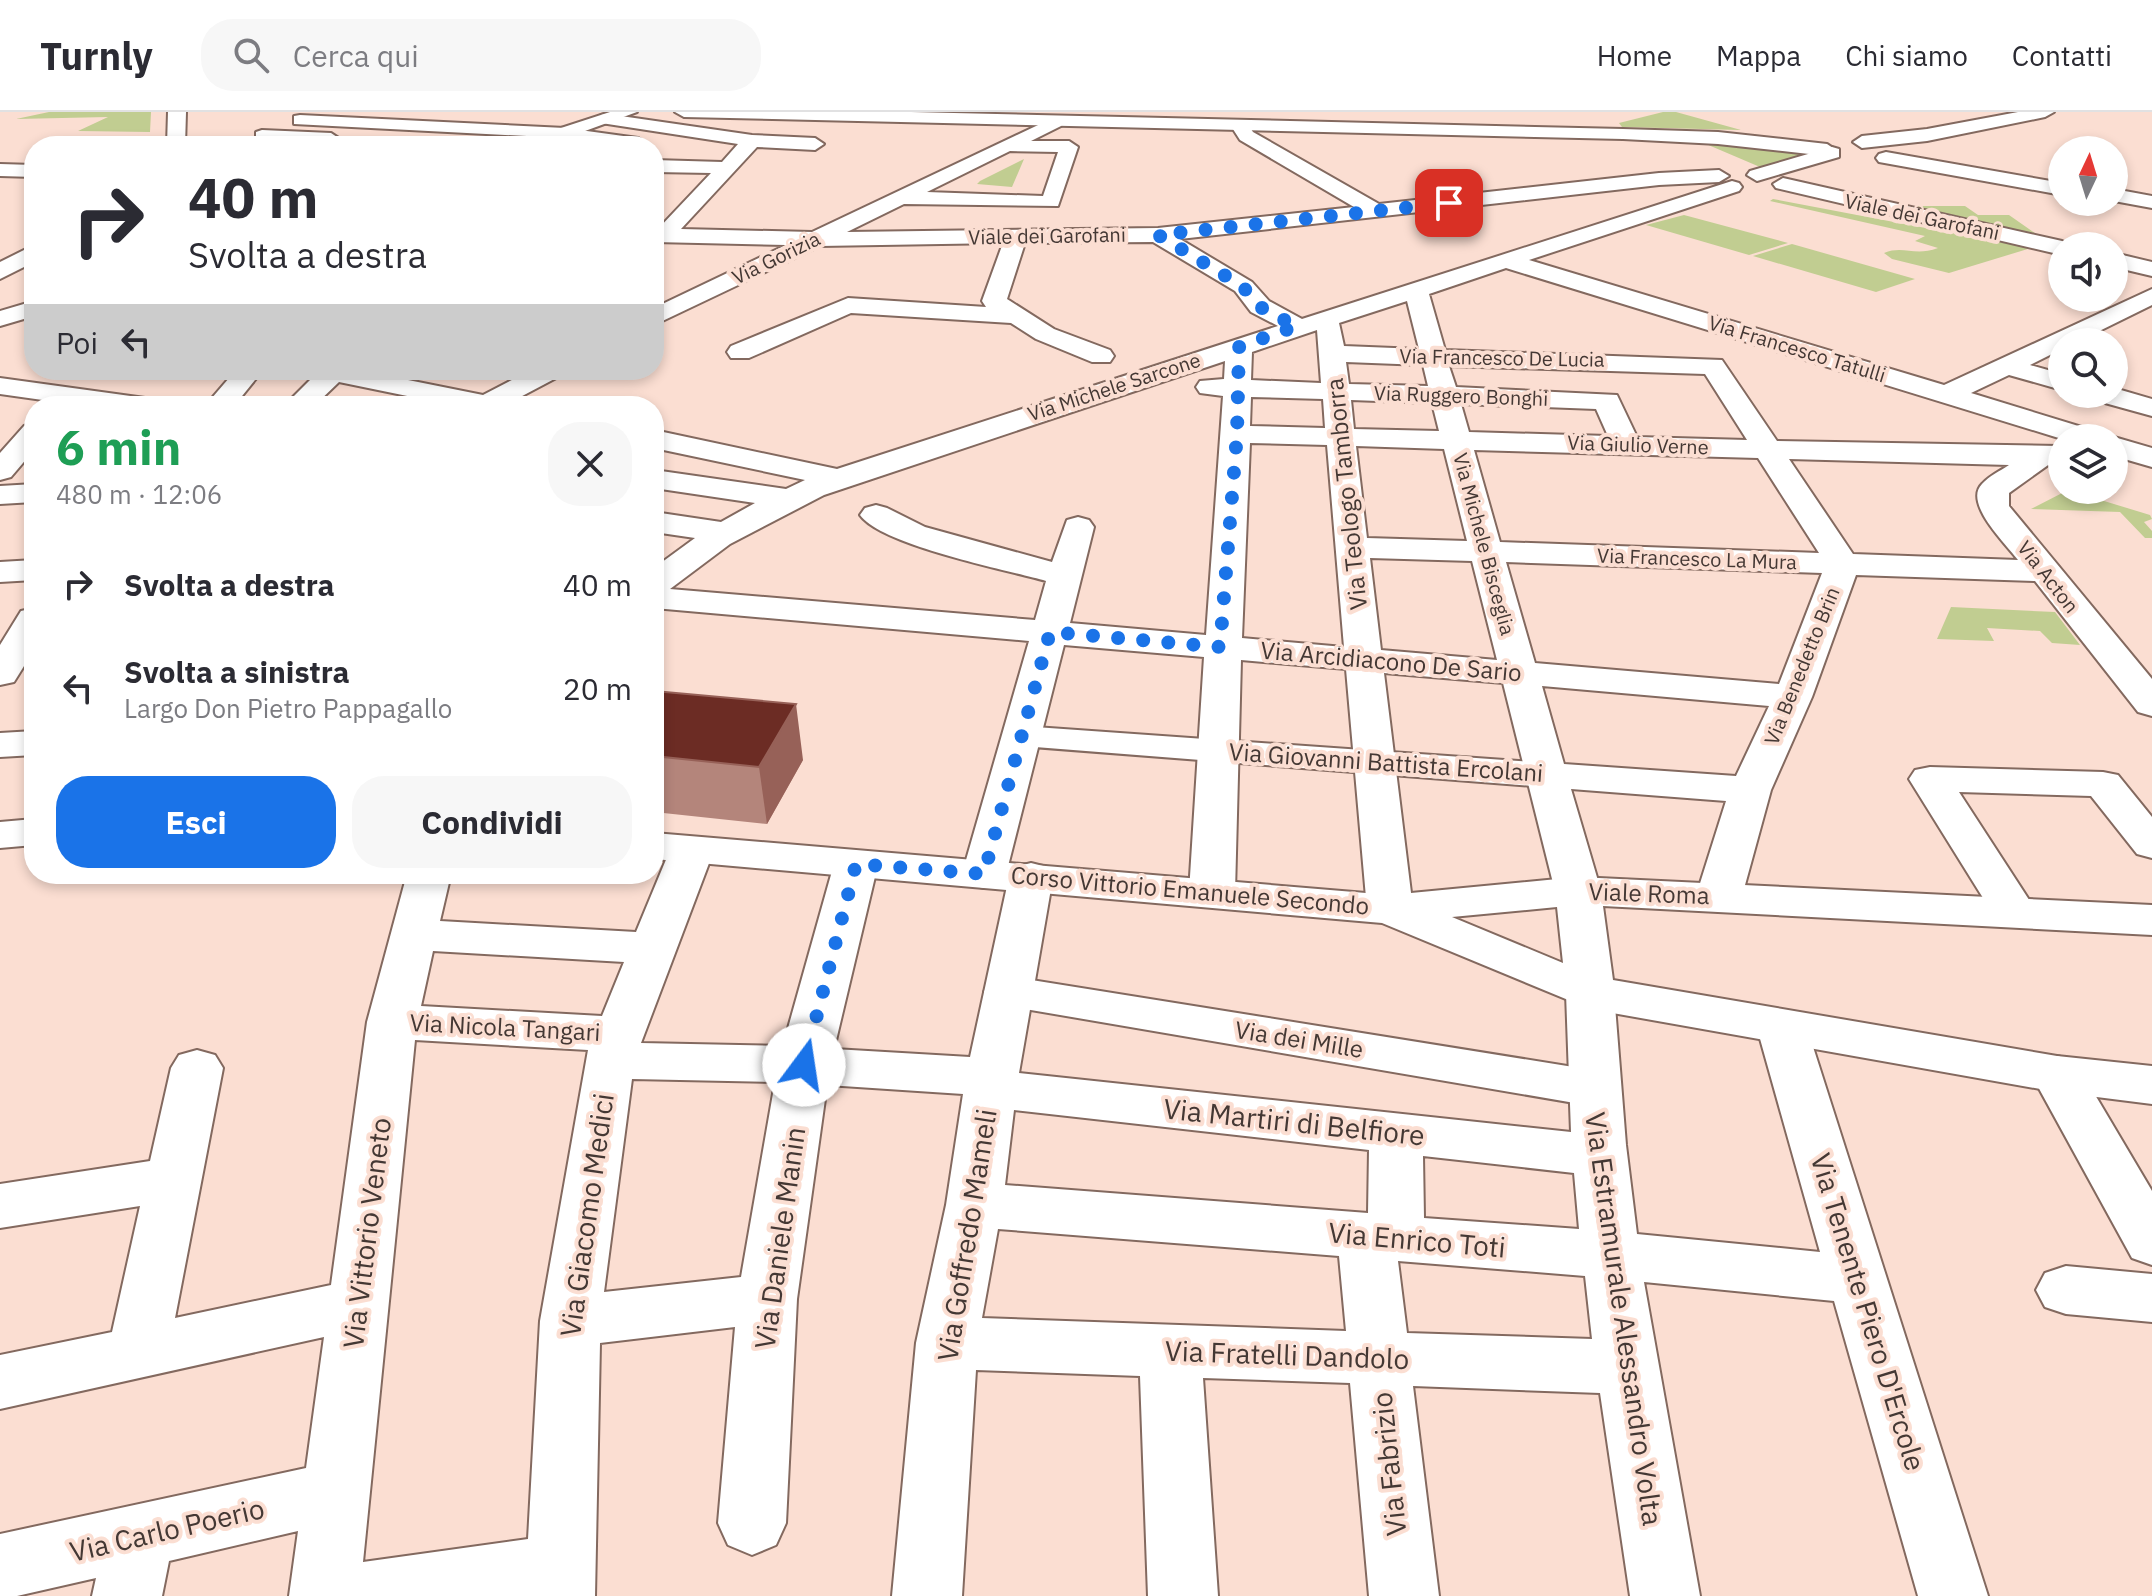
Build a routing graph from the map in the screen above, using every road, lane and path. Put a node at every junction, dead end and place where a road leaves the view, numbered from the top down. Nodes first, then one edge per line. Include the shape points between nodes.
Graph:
1 (177, 112) edge
2 (318, 112) edge
3 (628, 112) edge
4 (2045, 112) edge
5 (607, 119) junction
6 (300, 120) junction
7 (681, 121) edge
8 (1055, 122) junction
9 (1240, 126) junction
10 (565, 133) junction
11 (708, 134) junction
12 (1927, 135) junction
13 (176, 136) edge
14 (260, 136) edge
15 (556, 136) edge
16 (582, 136) edge
17 (652, 136) edge
18 (1665, 136) junction
19 (752, 141) junction
20 (815, 144) dead end
21 (1007, 146) junction
22 (1862, 153) junction
23 (664, 161) edge
24 (664, 167) edge
25 (726, 168) junction
26 (0, 170) edge
27 (24, 171) edge
28 (1749, 176) junction
29 (2048, 185) edge
30 (899, 198) junction
31 (2128, 200) edge
32 (2152, 204) edge
33 (1376, 211) junction
34 (664, 230) edge
35 (664, 235) edge
36 (1158, 235) junction
37 (1016, 237) junction
38 (818, 239) junction
39 (2048, 245) edge
40 (24, 258) edge
41 (1507, 261) junction
42 (2128, 263) edge
43 (2152, 269) edge
44 (0, 272) edge
45 (1416, 291) junction
46 (2152, 296) edge
47 (24, 311) edge
48 (664, 313) edge
49 (1014, 316) junction
50 (0, 319) edge
51 (1312, 322) junction
52 (1717, 325) junction
53 (1773, 342) junction
54 (1239, 347) junction
55 (740, 352) dead end
56 (1333, 354) junction
57 (1101, 356) dead end
58 (1433, 356) junction
59 (1671, 362) junction
60 (1713, 366) junction
61 (2006, 366) junction
62 (2048, 378) edge
63 (106, 380) edge
64 (241, 380) edge
65 (319, 380) edge
66 (364, 380) edge
67 (421, 380) edge
68 (533, 380) edge
69 (1124, 384) junction
70 (0, 386) edge
71 (403, 388) junction
72 (1237, 388) junction
73 (1337, 392) junction
74 (1443, 395) junction
75 (1946, 395) junction
76 (43, 396) edge
77 (69, 396) edge
78 (228, 396) edge
79 (306, 396) edge
80 (443, 396) edge
81 (504, 396) edge
82 (2128, 401) edge
83 (2152, 408) edge
84 (1995, 410) junction
85 (24, 430) edge
86 (0, 431) edge
87 (2048, 433) edge
88 (2048, 433) edge
89 (1237, 434) junction
90 (1341, 437) junction
91 (1455, 440) junction
92 (664, 441) edge
93 (24, 442) edge
94 (2048, 443) edge
95 (1626, 444) junction
96 (1770, 449) junction
97 (2128, 450) edge
98 (2048, 456) edge
99 (2152, 458) edge
100 (0, 471) edge
101 (838, 478) junction
102 (664, 480) edge
103 (24, 494) edge
104 (0, 495) edge
105 (786, 498) junction
106 (876, 515) dead end
107 (664, 523) edge
108 (1078, 527) dead end
109 (724, 532) junction
110 (1352, 547) junction
111 (1486, 552) junction
112 (669, 557) edge
113 (1843, 564) junction
114 (24, 571) edge
115 (2042, 571) junction
116 (0, 572) edge
117 (1065, 576) junction
118 (664, 599) edge
119 (24, 610) edge
120 (0, 611) edge
121 (1050, 632) junction
122 (24, 644) edge
123 (1220, 647) junction
124 (1363, 660) junction
125 (12, 673) edge
126 (1519, 673) junction
127 (2146, 690) edge
128 (1793, 697) junction
129 (1021, 737) junction
130 (24, 744) edge
131 (0, 745) edge
132 (1215, 751) junction
133 (1374, 763) junction
134 (1546, 775) junction
135 (1750, 790) junction
136 (24, 833) edge
137 (0, 835) edge
138 (2152, 845) edge
139 (673, 848) edge
140 (856, 864) junction
141 (1007, 875) junction
142 (426, 884) edge
143 (1578, 891) junction
144 (1212, 892) junction
145 (1719, 896) junction
146 (1390, 909) junction
147 (2014, 912) junction
148 (2152, 920) edge
149 (413, 935) junction
150 (651, 948) junction
151 (1007, 992) junction
152 (1590, 993) junction
153 (392, 1022) junction
154 (1782, 1028) junction
155 (614, 1047) junction
156 (804, 1065) junction
157 (197, 1068) dead end
158 (2057, 1074) junction
159 (991, 1083) junction
160 (2152, 1085) edge
161 (1592, 1088) junction
162 (1396, 1134) junction
163 (1598, 1155) junction
164 (174, 1179) junction
165 (974, 1205) junction
166 (0, 1206) edge
167 (1381, 1237) junction
168 (2152, 1242) edge
169 (1609, 1255) junction
170 (1860, 1280) junction
171 (2066, 1290) dead end
172 (2152, 1298) edge
173 (767, 1299) junction
174 (360, 1304) junction
175 (570, 1321) junction
176 (947, 1343) junction
177 (138, 1351) junction
178 (1170, 1351) junction
179 (1377, 1358) junction
180 (1627, 1367) junction
181 (0, 1382) edge
182 (335, 1492) junction
183 (752, 1523) dead end
184 (133, 1566) edge
185 (0, 1567) edge
186 (560, 1582) edge
187 (324, 1596) edge
188 (363, 1596) edge
189 (927, 1596) edge
190 (1183, 1596) edge
191 (1404, 1596) edge
192 (1665, 1596) edge
193 (1953, 1596) edge

1 - 13 street
2 - 6 street
3 - 5 street
4 - 12 street
5 - 7 street
5 - 10 street
6 - 10 street
6 - 14 street
7 - 8 street
7 - 11 street
7 - 17 street
8 - 9 street
8 - 21 street, Via Gorizia
9 - 18 street
9 - 33 street via 1246,136
10 - 15 street
10 - 16 street
11 - 19 street
11 - 23 street
12 - 22 street
12 - 22 street
18 - 22 street
18 - 28 street
19 - 20 street
19 - 25 street
21 - 30 street, Via Gorizia
21 - 30 street, Via Gorizia via 1069,147 1051,202
22 - 28 street, Via Michele Sarcone
22 - 29 street
24 - 25 street
25 - 34 street
26 - 27 street
28 - 33 street, Viale dei Garofani via 1659,179
28 - 39 street, Viale dei Garofani
28 - 41 street, Via Michele Sarcone
30 - 38 street, Via Gorizia
31 - 32 street
33 - 36 street, Viale dei Garofani
35 - 38 street, Viale dei Garofani
36 - 37 street, Viale dei Garofani
36 - 51 street via 1244,287 1265,311
37 - 38 street, Viale dei Garofani
37 - 49 street via 994,301
38 - 48 street, Via Gorizia
40 - 44 street
41 - 45 street, Via Michele Sarcone
41 - 52 street, Via Francesco Tatulli
42 - 43 street
45 - 51 street, Via Michele Sarcone
45 - 58 street, Via Michele Bisceglia
46 - 61 street
47 - 50 street
49 - 55 street via 848,305
49 - 57 street
51 - 54 street, Via Michele Sarcone
51 - 56 street, Via Teologo Tamborra
52 - 53 street, Via Francesco Tatulli
52 - 59 street via 1659,349
53 - 60 street
53 - 75 street, Via Francesco Tatulli
54 - 69 street, Via Michele Sarcone
54 - 72 street
56 - 58 street, Via Francesco De Lucia
56 - 73 street, Via Teologo Tamborra
58 - 59 street, Via Francesco De Lucia
58 - 74 street, Via Michele Bisceglia
59 - 60 street
60 - 96 street, Via Benedetto Brin
61 - 62 street
61 - 75 street
63 - 77 street
64 - 78 street
65 - 79 street
66 - 71 street
67 - 71 street
68 - 81 street
69 - 72 street, Via Ruggero Bonghi
69 - 101 street, Via Michele Sarcone
70 - 76 street
71 - 80 street
72 - 73 street, Via Ruggero Bonghi
72 - 89 street
73 - 74 street, Via Ruggero Bonghi
73 - 90 street, Via Teologo Tamborra
74 - 91 street, Via Michele Bisceglia
74 - 95 street, Via Ruggero Bonghi via 1607,401
75 - 84 street, Via Francesco Tatulli
82 - 83 street
84 - 87 street
84 - 88 street, Via Francesco Tatulli
85 - 86 street
89 - 90 street, Via Giulio Verne
89 - 123 street
90 - 91 street, Via Giulio Verne
90 - 110 street, Via Teologo Tamborra
91 - 95 street, Via Giulio Verne
91 - 111 street, Via Michele Bisceglia
92 - 101 street
93 - 100 street
94 - 96 street, Via Giulio Verne
95 - 96 street, Via Giulio Verne
96 - 113 street, Via Benedetto Brin
97 - 99 street
98 - 115 street, Via Acton via 1993,490 1993,507
101 - 105 street, Via Michele Sarcone
102 - 105 street
103 - 104 street
105 - 109 street, Via Michele Sarcone
106 - 117 street via 913,534
107 - 109 street
108 - 117 street, Via Goffredo Mameli
109 - 112 street, Via Michele Sarcone
110 - 111 street, Via Francesco La Mura
110 - 124 street, Via Teologo Tamborra
111 - 113 street, Via Francesco La Mura
111 - 126 street, Via Michele Bisceglia
113 - 115 street, Via Francesco La Mura
113 - 128 street, Via Benedetto Brin
114 - 116 street
115 - 127 street, Via Acton
117 - 121 street, Via Goffredo Mameli
118 - 121 street, Via Arcidiacono De Sario
119 - 120 street
121 - 123 street, Via Arcidiacono De Sario
121 - 129 street, Via Goffredo Mameli
122 - 125 street
123 - 124 street, Via Arcidiacono De Sario
123 - 132 street
124 - 126 street, Via Arcidiacono De Sario
124 - 133 street, Via Teologo Tamborra
126 - 128 street, Via Arcidiacono De Sario
126 - 134 street, Via Michele Bisceglia
128 - 135 street, Via Benedetto Brin
129 - 132 street, Via Giovanni Battista Ercolani
129 - 141 street, Via Goffredo Mameli
130 - 131 street
132 - 133 street, Via Giovanni Battista Ercolani
132 - 144 street
133 - 134 street, Via Giovanni Battista Ercolani
133 - 146 street, Via Teologo Tamborra
134 - 135 street, Via Giovanni Battista Ercolani
134 - 143 street, Via Michele Bisceglia
135 - 145 street, Via Benedetto Brin
136 - 137 street
138 - 147 street via 2103,784 1930,779
139 - 140 street, Corso Vittorio Emanuele Secondo
139 - 150 street, Via Giacomo Medici
140 - 141 street, Corso Vittorio Emanuele Secondo
140 - 156 street, Via Daniele Manin
141 - 144 street, Corso Vittorio Emanuele Secondo
141 - 151 street, Via Goffredo Mameli
142 - 149 street, Via Vittorio Veneto
143 - 145 street, Viale Roma
143 - 146 street, Corso Vittorio Emanuele Secondo
143 - 152 street, Viale Roma
144 - 146 street, Corso Vittorio Emanuele Secondo
145 - 147 street, Viale Roma
146 - 152 street, Corso Vittorio Emanuele Secondo
147 - 148 street, Viale Roma
149 - 150 street
149 - 153 street, Via Vittorio Veneto
150 - 155 street, Via Giacomo Medici
151 - 159 street, Via Goffredo Mameli
151 - 161 street, Via dei Mille
152 - 154 street
152 - 161 street, Via Estramurale Alessandro Volta
153 - 155 street, Via Nicola Tangari
153 - 174 street, Via Vittorio Veneto
154 - 158 street
154 - 170 street, Via Tenente Piero D'Ercole
155 - 156 street, Via Nicola Tangari
155 - 175 street, Via Giacomo Medici
156 - 159 street, Via Martiri di Belfiore
156 - 173 street, Via Daniele Manin
157 - 164 street
158 - 160 street
158 - 168 street
159 - 162 street, Via Martiri di Belfiore
159 - 165 street, Via Goffredo Mameli
161 - 163 street, Via Estramurale Alessandro Volta
162 - 163 street, Via Martiri di Belfiore
162 - 167 street, Via Fabrizio
163 - 169 street, Via Estramurale Alessandro Volta
164 - 166 street
164 - 177 street
165 - 167 street, Via Enrico Toti
165 - 176 street, Via Goffredo Mameli
167 - 169 street, Via Enrico Toti
167 - 179 street, Via Fabrizio
169 - 170 street, Via Enrico Toti
169 - 180 street, Via Estramurale Alessandro Volta
170 - 193 street, Via Tenente Piero D'Ercole
171 - 172 street
173 - 175 street
173 - 183 street, Via Daniele Manin
174 - 177 street
174 - 182 street, Via Vittorio Veneto
175 - 186 street, Via Giacomo Medici
176 - 178 street, Via Fratelli Dandolo
176 - 189 street, Via Goffredo Mameli
177 - 181 street
178 - 179 street, Via Fratelli Dandolo
178 - 190 street
179 - 180 street, Via Fratelli Dandolo
179 - 191 street, Via Fabrizio
180 - 192 street, Via Estramurale Alessandro Volta
182 - 184 street, Via Carlo Poerio
182 - 187 street, Via Vittorio Veneto
184 - 185 street, Via Carlo Poerio
186 - 188 street

